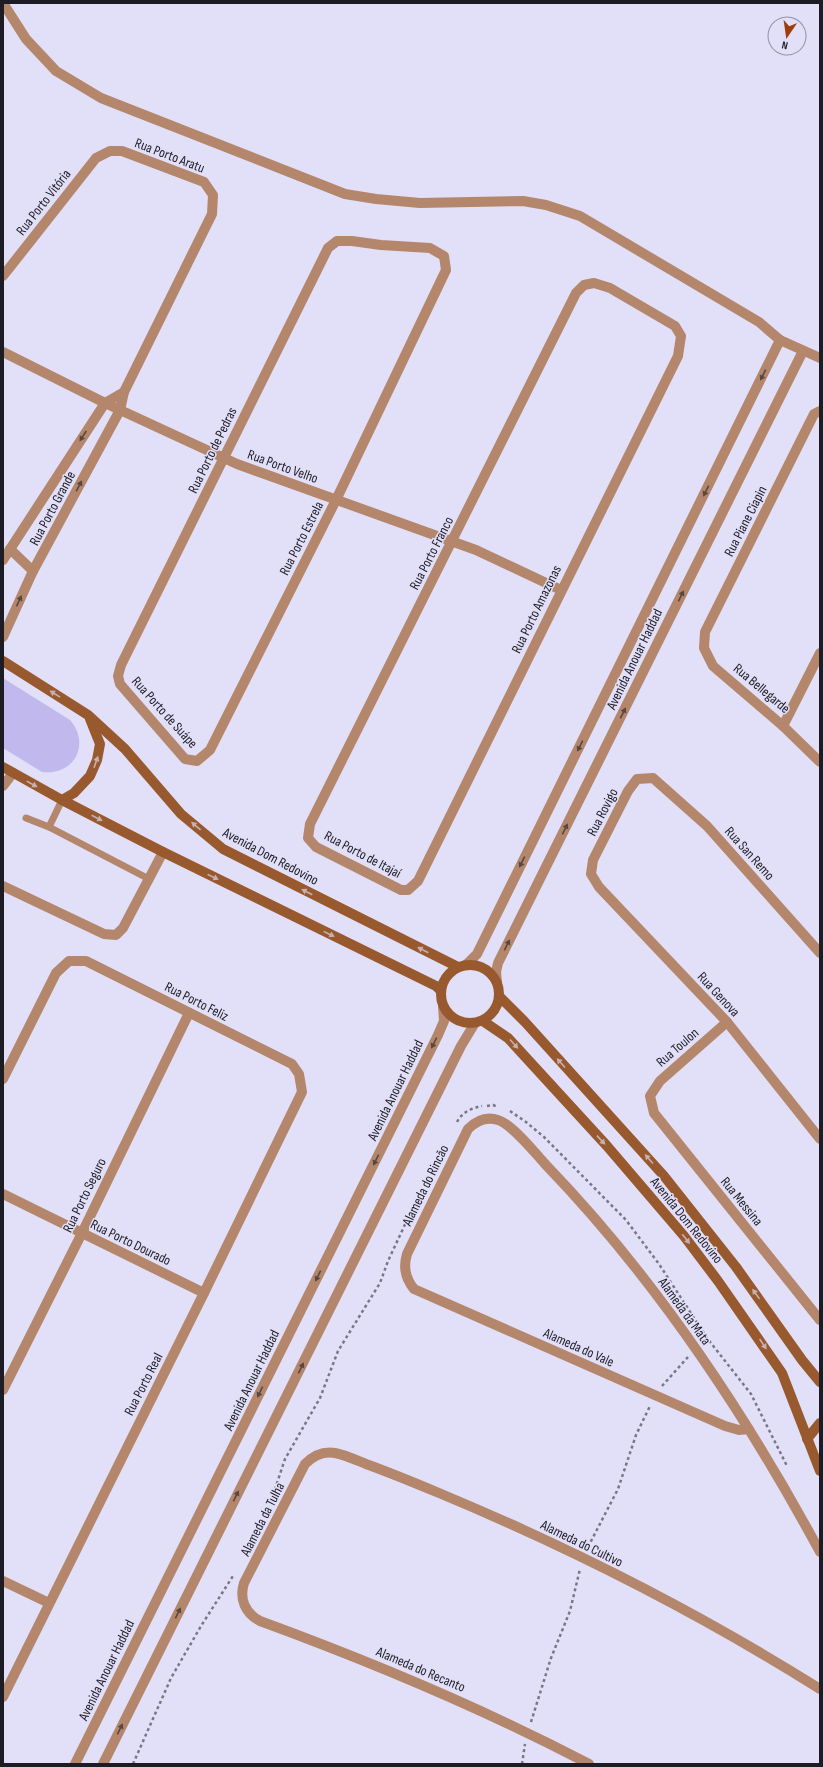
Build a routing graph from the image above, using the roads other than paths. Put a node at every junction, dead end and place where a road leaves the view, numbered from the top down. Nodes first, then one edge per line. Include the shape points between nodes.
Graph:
1 (3, 3) edge
2 (110, 150) joint
3 (213, 195) joint
4 (337, 241) joint
5 (3, 276) edge
6 (584, 284) joint
7 (780, 340) junction
8 (803, 351) junction
9 (3, 352) edge
10 (820, 358) edge
11 (124, 392) junction
12 (105, 403) junction
13 (120, 410) junction
14 (820, 411) edge
15 (223, 458) junction
16 (336, 500) junction
17 (452, 542) junction
18 (10, 549) junction
19 (3, 560) edge
20 (33, 572) junction
21 (561, 590) junction
22 (3, 637) edge
23 (704, 648) joint
24 (820, 653) edge
25 (3, 661) edge
26 (118, 676) joint
27 (88, 715) junction
28 (783, 726) junction
29 (197, 761) joint
30 (820, 762) edge
31 (3, 767) edge
32 (13, 773) junction
33 (653, 778) joint
34 (3, 786) edge
35 (62, 800) junction
36 (26, 818) dead end
37 (49, 827) junction
38 (308, 838) joint
39 (163, 852) junction
40 (591, 874) joint
41 (149, 879) junction
42 (3, 886) edge
43 (408, 890) joint
44 (820, 953) edge
45 (462, 966) junction
46 (497, 982) junction
47 (441, 991) junction
48 (500, 997) junction
49 (443, 1006) junction
50 (189, 1012) junction
51 (479, 1022) junction
52 (727, 1022) junction
53 (3, 1079) edge
54 (301, 1082) joint
55 (650, 1096) joint
56 (490, 1118) joint
57 (820, 1139) edge
58 (3, 1194) edge
59 (82, 1233) junction
60 (406, 1277) joint
61 (204, 1293) junction
62 (820, 1320) edge
63 (820, 1382) edge
64 (3, 1390) edge
65 (820, 1423) edge
66 (749, 1429) junction
67 (807, 1439) junction
68 (319, 1454) joint
69 (820, 1471) edge
70 (820, 1552) edge
71 (3, 1580) edge
72 (50, 1603) junction
73 (243, 1603) joint
74 (820, 1688) edge
75 (3, 1697) edge
76 (75, 1764) edge
77 (103, 1764) edge
78 (589, 1764) edge

1 - 7 street via 26,39 56,71 101,98 345,194 420,203 523,201 580,216 759,322
2 - 3 street, Rua Porto Aratu via 204,182
2 - 5 street, Rua Porto Vitória via 96,158
3 - 11 street, Rua Porto Grande via 212,214
4 - 15 street, Rua Porto de Pedras via 328,248
4 - 16 street, Rua Porto Estrela via 430,248 444,256 446,270
6 - 17 street, Rua Porto Franco via 576,293
6 - 21 street, Rua Porto Amazonas via 594,283 610,288 675,326 681,336 678,356
7 - 8 street
7 -> 45 street, Avenida Anouar Haddad via 477,954
8 - 10 street
46 -> 8 street, Avenida Anouar Haddad via 498,963
9 - 12 street, Rua Porto Velho
11 - 12 street, Rua Porto Grande
11 - 13 street, Rua Porto Grande
12 - 13 street, Rua Porto Velho
12 -> 18 street, Rua Porto Grande
13 - 15 street, Rua Porto Velho
20 -> 13 street, Rua Porto Grande
14 - 23 street, Rua Piane Ciapin via 814,414 705,632
15 - 16 street, Rua Porto Velho
15 - 26 street, Rua Porto de Pedras via 121,665
16 - 17 street, Rua Porto Velho
16 - 29 street, Rua Porto Estrela via 210,750
17 - 21 street, Rua Porto Velho via 476,550
17 - 38 street, Rua Porto Franco via 310,824
18 - 19 street, Rua Porto Grande
18 - 20 street
22 -> 20 street, Rua Porto Grande
21 - 43 street, Rua Porto Amazonas via 418,881
23 - 28 street, Rua Bellegarde via 713,666
24 - 28 street, Rua Bellegarde
27 -> 25 street, Avenida Dom Redovino
26 - 29 street, Rua Porto de Suápe via 120,684 132,699 185,759
35 -> 27 street via 74,793 90,776 97,760 100,744
45 -> 27 street, Avenida Dom Redovino via 223,849 182,814 125,748
28 - 30 street
31 - 32 street
32 - 34 street
32 -> 35 street
33 - 40 street, Rua Rovigo via 637,779 628,791 593,860
33 - 44 street, Rua San Remo via 707,826
35 - 37 lane
35 -> 39 street
36 - 37 lane
37 - 41 lane
38 - 43 street, Rua Porto de Itajaí via 316,847 401,890
39 - 41 street
39 -> 47 street via 436,986
40 - 52 street, Rua Genova via 599,887
41 - 42 street via 123,928 116,935 104,934
45 - 46 street, Avenida Dom Redovino via 473,965 488,970
45 - 47 street via 446,977
46 - 48 street
47 - 49 street
48 - 51 street via 494,1012
63 -> 48 street, Avenida Dom Redovino via 736,1267 664,1176
49 - 51 street, Avenida Dom Redovino via 447,1013 460,1022
49 -> 76 street, Avenida Anouar Haddad via 444,1021 438,1035
50 - 53 street, Rua Porto Feliz via 86,961 69,961 56,973
50 - 54 street, Rua Porto Feliz via 292,1064
50 - 59 street, Rua Porto Seguro
51 -> 67 street, Avenida Dom Redovino via 508,1038 607,1146 688,1242 751,1326 782,1373
77 -> 51 street via 461,1046
52 - 55 street, Rua Toulon via 660,1081
52 - 57 street, Rua Genova
54 - 61 street, Rua Porto Real via 302,1092 295,1109
55 - 62 street, Rua Messina via 654,1113
56 - 60 street, Alameda do Rincão via 478,1121 468,1129 407,1254
56 - 66 street, Alameda da Mata via 503,1122 561,1180 631,1261 696,1349
58 - 59 street, Rua Porto Dourado
59 - 61 street, Rua Porto Dourado
59 - 64 street, Rua Porto Seguro
60 - 66 street, Alameda do Vale via 414,1289 655,1396 725,1426 740,1430
61 - 72 street, Rua Porto Real
65 - 67 street
66 - 70 street, Alameda da Mata
67 - 69 street, Avenida Dom Redovino
68 - 73 street, Alameda da Tulha via 310,1460 302,1471 244,1583
68 - 74 street, Alameda do Cultivo via 335,1453 400,1477 583,1557 692,1614
71 - 72 street
72 - 75 street, Rua Porto Real
73 - 78 street, Alameda do Recanto via 250,1614 260,1621 374,1664 527,1732

